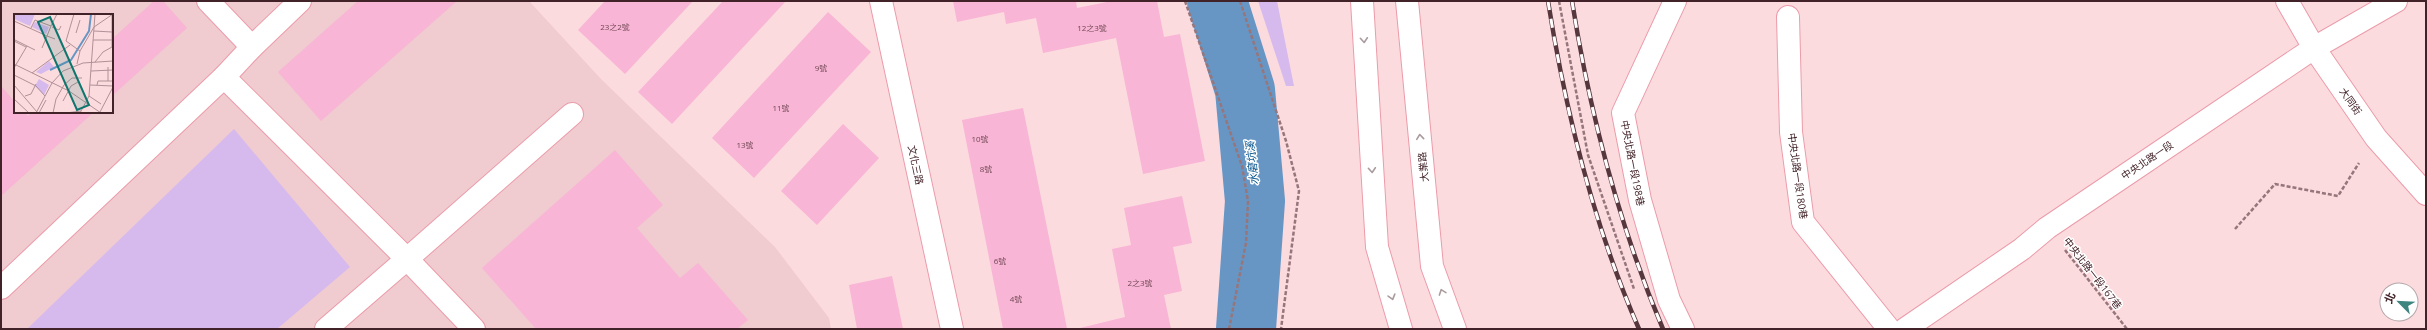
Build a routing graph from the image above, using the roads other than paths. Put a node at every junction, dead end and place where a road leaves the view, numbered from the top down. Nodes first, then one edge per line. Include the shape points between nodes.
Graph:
1 (208, 1) edge
2 (300, 1) edge
3 (881, 1) edge
4 (1362, 1) edge
5 (1407, 1) edge
6 (1675, 1) edge
7 (2287, 1) edge
8 (2396, 1) edge
9 (1788, 17) dead end
10 (252, 47) junction
11 (2314, 48) junction
12 (224, 77) junction
13 (572, 114) dead end
14 (2426, 194) edge
15 (407, 259) junction
16 (1, 288) edge
17 (326, 329) edge
18 (474, 329) edge
19 (952, 329) edge
20 (1401, 329) edge
21 (1455, 329) edge
22 (1683, 329) edge
23 (1889, 329) edge
24 (1905, 329) edge

1 - 10 street
2 - 10 street
3 - 19 street, 文化三路
4 -> 20 street via 1377,247
21 -> 5 street, 大業路 via 1432,266
6 - 22 street, 中央北路一段198巷 via 1623,113 1640,200 1669,300
7 - 11 street, 大同街
8 - 11 street, 中央北路一段
9 - 23 street, 中央北路一段180巷 via 1791,132 1804,222
10 - 12 street
11 - 14 street, 大同街 via 2376,138
11 - 24 street, 中央北路一段 via 2047,228 2022,249
12 - 15 street
12 - 16 street
13 - 15 street
15 - 17 street
15 - 18 street

